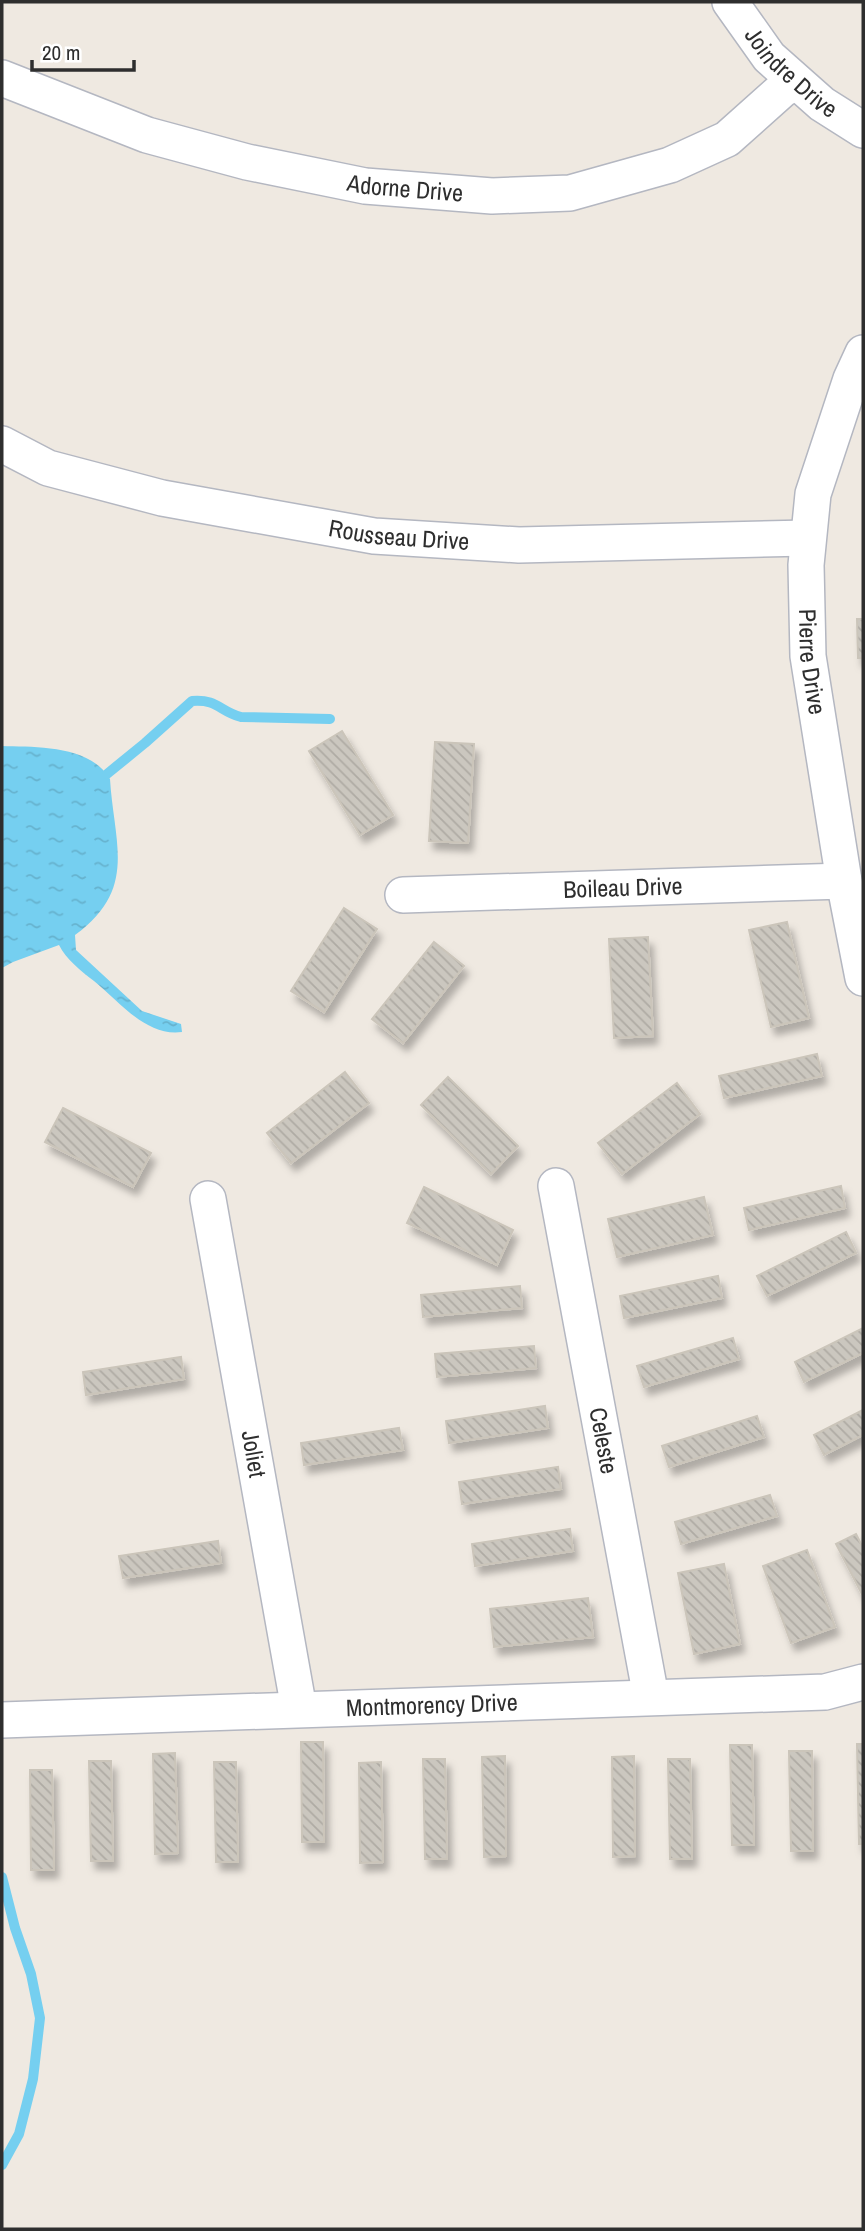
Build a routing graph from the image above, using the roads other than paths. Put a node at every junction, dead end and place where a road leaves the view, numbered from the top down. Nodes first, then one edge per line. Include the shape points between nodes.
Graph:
1 (730, 2) edge
2 (2, 78) edge
3 (796, 82) junction
4 (863, 130) edge
5 (863, 353) edge
6 (2, 444) edge
7 (807, 538) junction
8 (844, 881) junction
9 (403, 895) dead end
10 (863, 978) edge
11 (556, 1185) dead end
12 (208, 1199) dead end
13 (863, 1682) edge
14 (651, 1697) junction
15 (299, 1709) junction
16 (2, 1720) edge

1 - 3 street, Joindre Drive via 769,57
2 - 3 street, Adorne Drive via 148,135 247,162 365,186 492,196 570,193 670,165 727,139
3 - 4 street, Joindre Drive
5 - 7 street, Pierre Drive via 813,494
6 - 7 street, Rousseau Drive via 48,468 162,498 374,536 519,545
7 - 8 street, Pierre Drive via 808,656
8 - 9 street, Boileau Drive
8 - 10 street, Pierre Drive
11 - 14 street, Celeste
12 - 15 street, Joliet
13 - 14 street, Montmorency Drive via 825,1692
14 - 15 street, Montmorency Drive
15 - 16 street, Montmorency Drive

